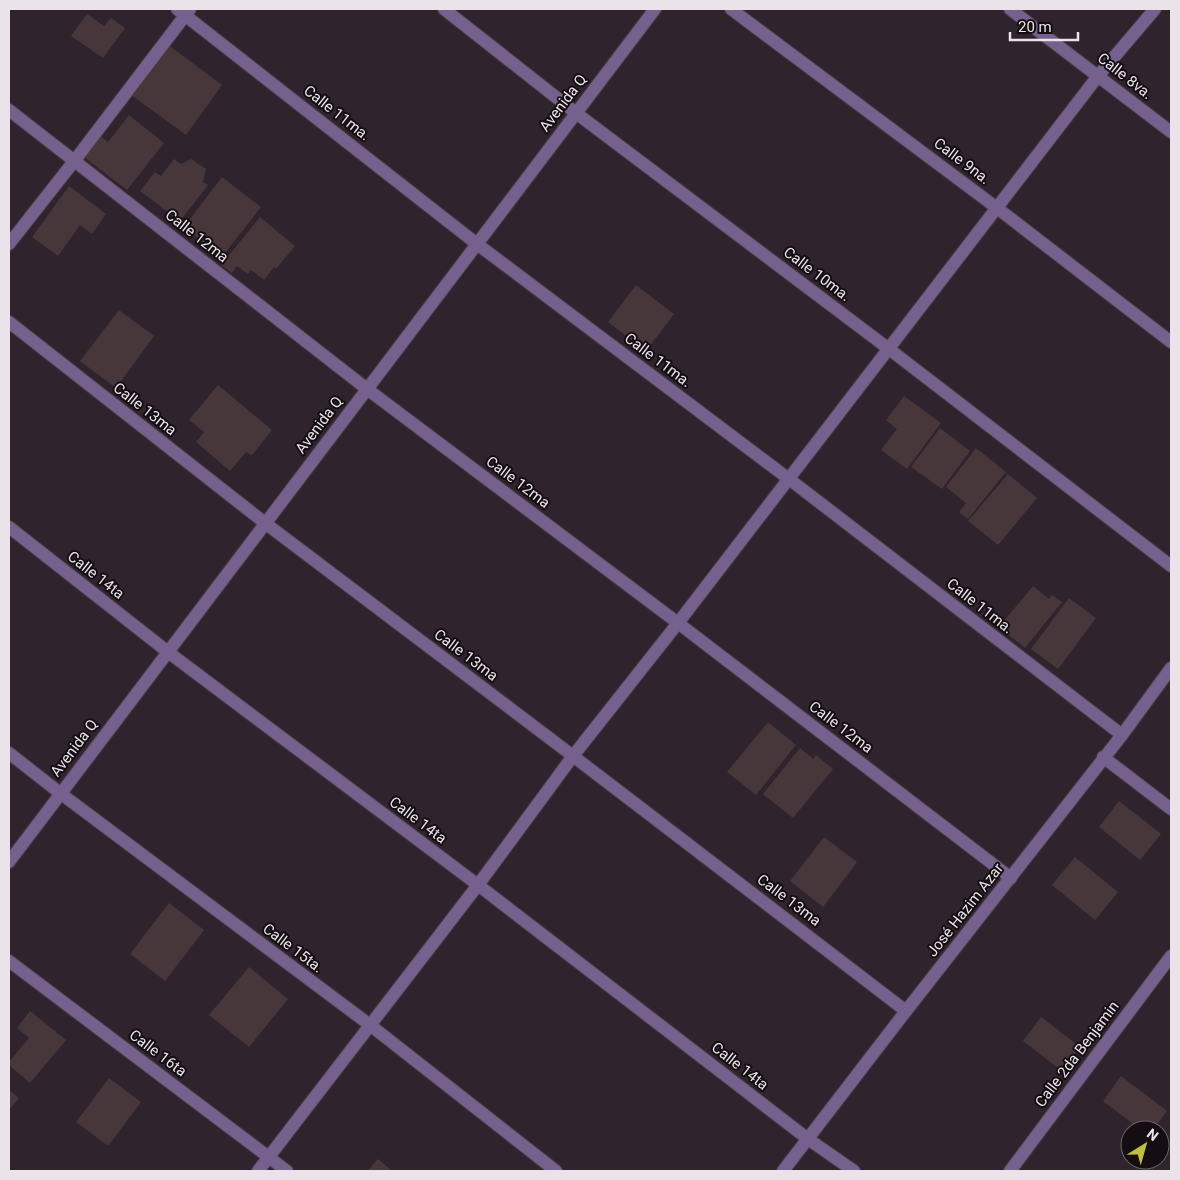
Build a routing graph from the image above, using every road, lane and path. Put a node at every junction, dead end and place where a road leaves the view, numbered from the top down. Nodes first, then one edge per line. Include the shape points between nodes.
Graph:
1 (444, 9) edge
2 (655, 9) edge
3 (731, 9) edge
4 (1010, 9) edge
5 (1155, 9) edge
6 (184, 11) edge
7 (1098, 76) junction
8 (9, 110) edge
9 (576, 113) junction
10 (1171, 132) edge
11 (75, 160) junction
12 (996, 208) junction
13 (9, 244) edge
14 (477, 244) junction
15 (9, 322) edge
16 (1171, 342) edge
17 (889, 349) junction
18 (367, 389) junction
19 (789, 479) junction
20 (265, 523) junction
21 (9, 527) edge
22 (1171, 566) edge
23 (678, 623) junction
24 (168, 652) junction
25 (1171, 668) edge
26 (1122, 735) junction
27 (9, 753) edge
28 (573, 756) junction
29 (1104, 757) junction
30 (60, 794) junction
31 (1171, 809) edge
32 (9, 862) edge
33 (1011, 878) junction
34 (478, 885) junction
35 (1171, 956) edge
36 (9, 960) edge
37 (906, 1011) junction
38 (370, 1025) junction
39 (808, 1139) junction
40 (269, 1157) junction
41 (258, 1171) edge
42 (287, 1171) edge
43 (556, 1171) edge
44 (783, 1171) edge
45 (854, 1171) edge
46 (1010, 1171) edge

1 - 9 street, Calle 10ma.
2 - 9 street, Avenida Q
3 - 12 street, Calle 9na.
4 - 7 street, Calle 8va.
5 - 7 street
6 - 11 street
6 - 14 street, Calle 11ma.
7 - 10 street, Calle 8va.
7 - 12 street
8 - 11 street, Calle 12ma
9 - 14 street, Avenida Q
9 - 17 street, Calle 10ma.
11 - 13 street
11 - 18 street, Calle 12ma
12 - 16 street, Calle 9na.
12 - 17 street
14 - 18 street, Avenida Q
14 - 19 street, Calle 11ma.
15 - 20 street, Calle 13ma
17 - 19 street
17 - 22 street, Calle 10ma.
18 - 20 street, Avenida Q
18 - 23 street, Calle 12ma
19 - 23 street
19 - 26 street, Calle 11ma.
20 - 24 street, Avenida Q
20 - 28 street, Calle 13ma
21 - 24 street, Calle 14ta
23 - 28 street
23 - 33 street, Calle 12ma
24 - 30 street, Avenida Q
24 - 34 street, Calle 14ta
25 - 26 street, José Hazim Azar
26 - 29 street, José Hazim Azar
27 - 30 street, Calle 15ta.
28 - 34 street
28 - 37 street, Calle 13ma
29 - 31 street
29 - 33 street, José Hazim Azar
30 - 32 street, Avenida Q
30 - 38 street, Calle 15ta.
33 - 37 street, José Hazim Azar
34 - 38 street
34 - 39 street, Calle 14ta
35 - 46 street, Calle 2da Benjamin
36 - 40 street, Calle 16ta
37 - 39 street, José Hazim Azar
38 - 40 street
38 - 43 street, Calle 15ta.
39 - 44 street, José Hazim Azar
39 - 45 street, Calle 14ta
40 - 41 street
40 - 42 street, Calle 16ta

